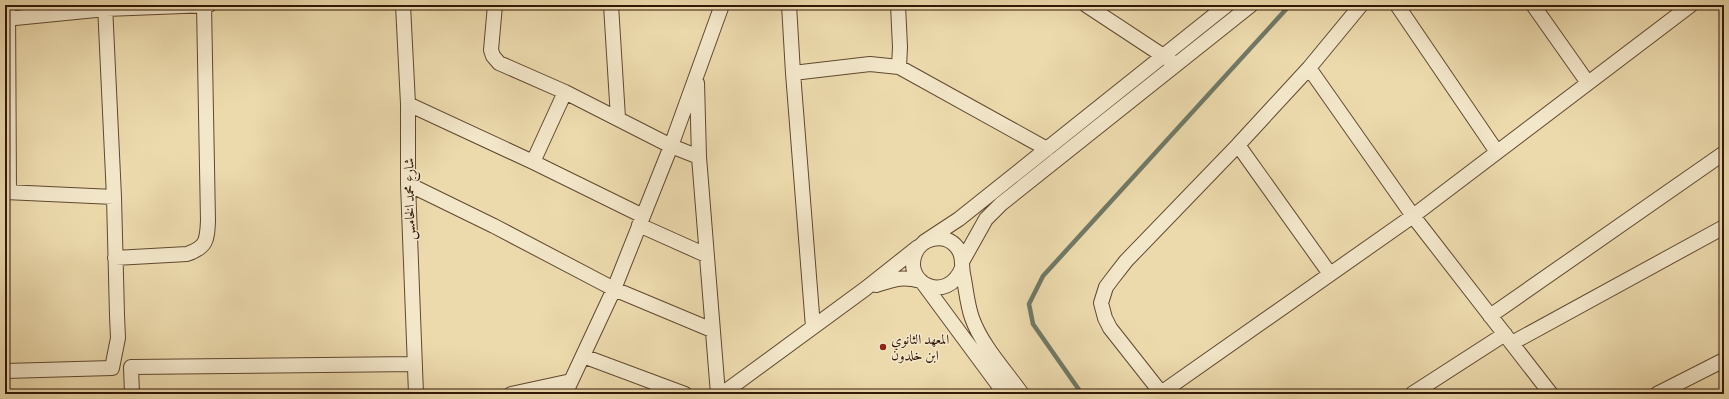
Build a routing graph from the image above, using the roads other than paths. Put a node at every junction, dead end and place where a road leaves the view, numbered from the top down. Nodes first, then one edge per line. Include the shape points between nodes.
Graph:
1 (204, 5) edge
2 (209, 5) edge
3 (403, 5) edge
4 (495, 5) edge
5 (611, 5) edge
6 (722, 5) edge
7 (790, 5) edge
8 (898, 5) edge
9 (1086, 5) edge
10 (1227, 5) edge
11 (1251, 5) edge
12 (1361, 5) edge
13 (1398, 5) edge
14 (1533, 5) edge
15 (1691, 5) edge
16 (106, 7) edge
17 (7, 14) edge
18 (1164, 56) junction
19 (1176, 66) junction
20 (899, 67) junction
21 (1308, 68) junction
22 (793, 73) junction
23 (697, 75) junction
24 (1588, 83) junction
25 (565, 92) junction
26 (408, 104) junction
27 (618, 118) junction
28 (1238, 145) junction
29 (671, 146) junction
30 (1047, 149) junction
31 (1497, 152) junction
32 (1724, 153) edge
33 (699, 157) junction
34 (533, 162) junction
35 (408, 184) junction
36 (7, 192) edge
37 (114, 196) junction
38 (1413, 216) junction
39 (641, 221) junction
40 (1724, 227) edge
41 (921, 245) junction
42 (706, 255) junction
43 (115, 258) junction
44 (962, 264) junction
45 (1330, 274) junction
46 (922, 282) junction
47 (614, 289) junction
48 (865, 289) junction
49 (1490, 316) junction
50 (813, 328) junction
51 (712, 330) junction
52 (1508, 338) junction
53 (583, 356) junction
54 (1724, 360) edge
55 (415, 364) junction
56 (131, 367) junction
57 (112, 368) junction
58 (5, 371) edge
59 (571, 381) junction
60 (1161, 393) edge
61 (132, 394) edge
62 (416, 394) edge
63 (511, 394) edge
64 (565, 394) edge
65 (685, 394) edge
66 (718, 394) edge
67 (722, 394) edge
68 (1005, 394) edge
69 (1022, 394) edge
70 (1412, 394) edge
71 (1551, 394) edge
72 (1657, 394) edge

1 - 2 street
1 - 16 street
1 - 43 street via 208,221 205,243 196,251 187,254
3 - 26 street, شارع محمد الخامس
4 - 25 street via 491,50 496,60
5 - 27 street
6 - 23 street
7 - 22 street
8 - 20 street
9 - 18 street
10 - 18 street
11 - 19 street
12 - 21 street
13 - 31 street
14 - 24 street
15 - 24 street
16 - 17 street
16 - 37 street
17 - 36 street
18 - 19 street
18 - 30 street
19 - 44 street via 1001,204 986,219
20 - 22 street via 870,64
20 - 30 street
21 - 28 street
21 - 38 street
22 - 50 street
23 - 29 street
23 - 33 street
24 - 31 street
25 - 27 street
25 - 34 street
26 - 34 street
26 - 35 street, شارع محمد الخامس
27 - 29 street
28 - 45 street
28 - 60 street via 1126,261 1103,296 1101,308 1110,328
29 - 33 street
29 - 39 street
30 - 41 street via 959,219
31 - 38 street
32 - 49 street
33 - 42 street
34 - 39 street
35 - 47 street
35 - 55 street, شارع محمد الخامس
36 - 37 street
37 - 43 street
38 - 45 street
38 - 49 street
39 - 42 street
39 - 47 street
40 - 52 street
41 - 44 street via 932,239 948,240 958,249
41 - 46 street via 913,261 914,269
41 - 48 street
42 - 51 street
43 - 57 street via 118,338
44 - 46 street via 959,276 947,286 931,287
44 - 69 street via 970,310 978,332
45 - 60 street
46 - 48 street via 904,277
46 - 68 street
47 - 51 street
47 - 53 street
48 - 50 street
49 - 52 street
50 - 67 street
51 - 66 street
52 - 70 street
52 - 71 street
53 - 59 street
53 - 65 street
54 - 72 street
55 - 56 street
55 - 62 street, شارع محمد الخامس
56 - 57 street
56 - 61 street
57 - 58 street
59 - 63 street
59 - 64 street

